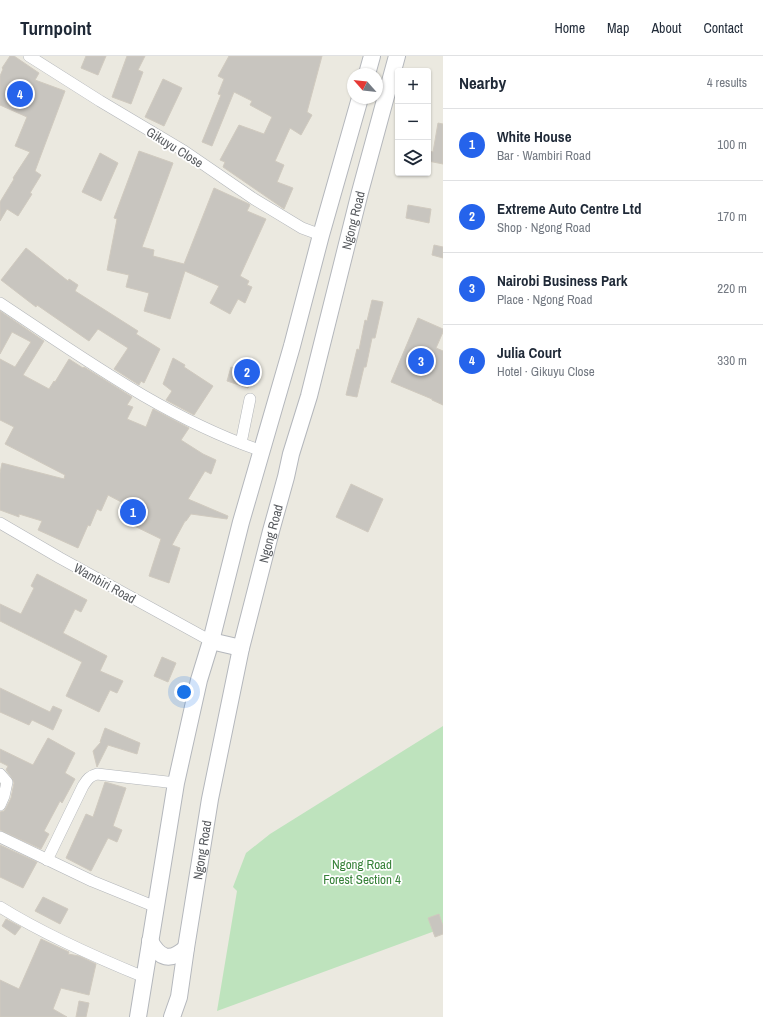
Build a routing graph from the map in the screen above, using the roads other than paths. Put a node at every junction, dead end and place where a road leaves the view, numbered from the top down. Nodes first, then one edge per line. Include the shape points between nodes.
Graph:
1 (29, 56) edge
2 (372, 56) edge
3 (397, 56) edge
4 (369, 68) edge
5 (358, 104) edge
6 (321, 235) junction
7 (0, 303) edge
8 (250, 399) dead end
9 (241, 443) junction
10 (262, 450) junction
11 (0, 523) edge
12 (211, 641) junction
13 (241, 648) junction
14 (0, 774) edge
15 (176, 783) junction
16 (0, 805) edge
17 (0, 837) edge
18 (47, 860) junction
19 (0, 907) edge
20 (156, 907) junction
21 (150, 941) junction
22 (186, 948) junction
23 (144, 977) junction
24 (138, 1017) edge
25 (172, 1017) edge

1 - 6 street, Gikuyu Close via 184,151 302,228
2 - 4 main road
3 - 13 main road, Ngong Road
5 - 6 main road, Ngong Road
6 - 10 main road, Ngong Road
7 - 9 street via 134,389 198,425
8 - 9 street
9 - 10 street
10 - 12 main road, Ngong Road via 240,522
11 - 12 street, Wambiri Road
12 - 13 main road
12 - 15 main road, Ngong Road via 199,680
13 - 22 main road, Ngong Road via 210,800
14 - 16 street via 7,782
15 - 18 street via 92,775 83,786
15 - 20 main road, Ngong Road
17 - 18 street
18 - 20 street
19 - 23 street via 110,963
20 - 21 main road, Ngong Road
21 - 22 main road via 155,950 165,956 178,955
21 - 23 main road, Ngong Road
22 - 25 main road, Ngong Road via 179,997
23 - 24 main road, Ngong Road

